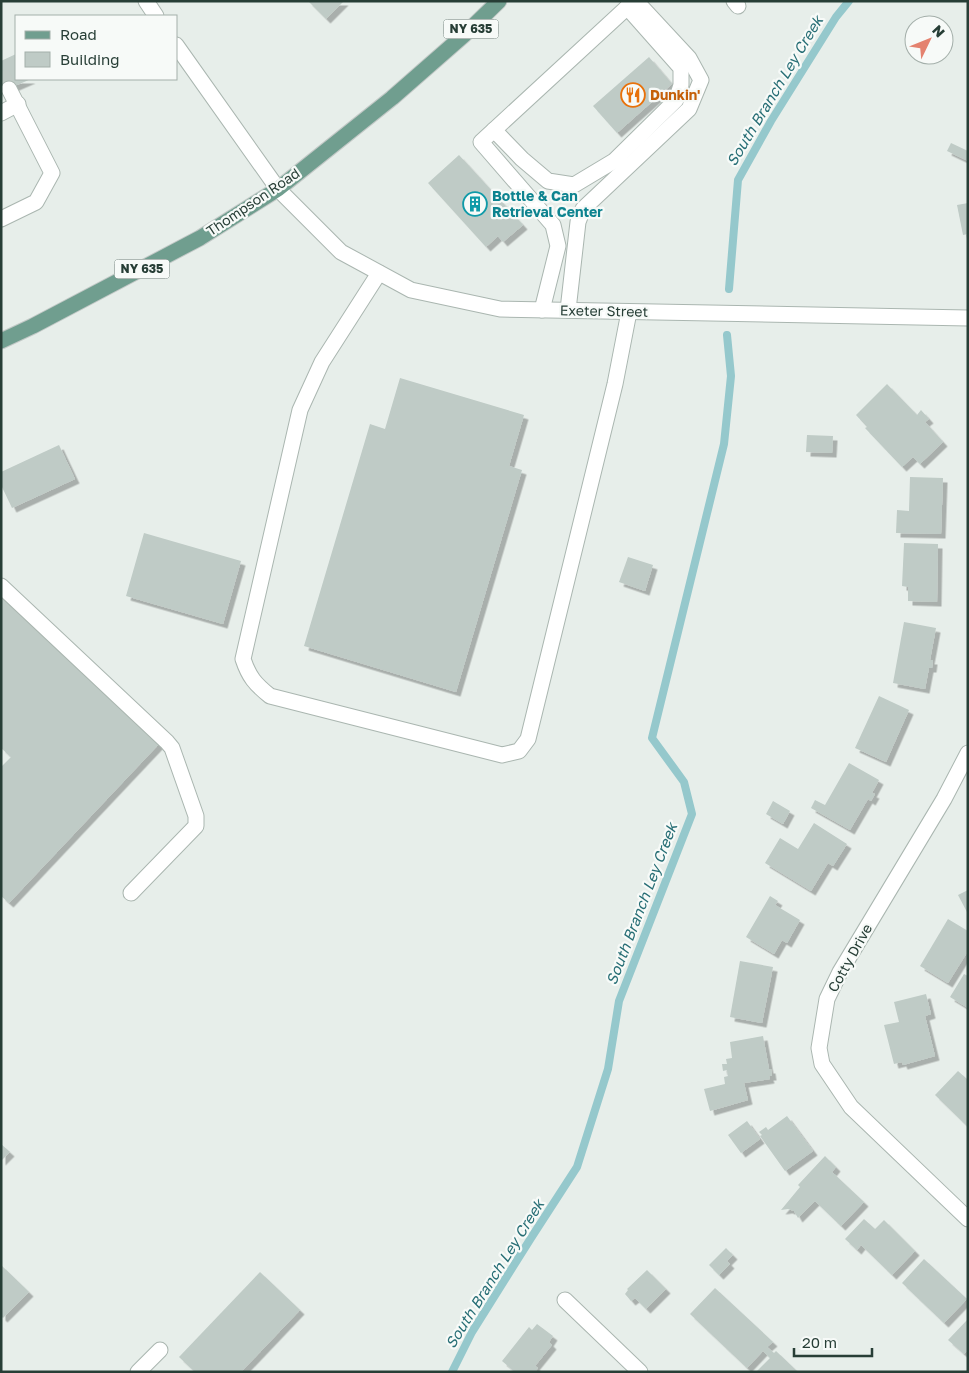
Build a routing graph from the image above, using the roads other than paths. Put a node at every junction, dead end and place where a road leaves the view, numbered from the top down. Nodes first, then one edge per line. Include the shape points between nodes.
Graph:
1 (146, 1) edge
2 (499, 1) edge
3 (632, 3) edge
4 (155, 15) edge
5 (178, 48) edge
6 (9, 88) tunnel mouth
7 (18, 104) junction
8 (1, 113) edge
9 (494, 130) junction
10 (278, 189) junction
11 (1, 219) edge
12 (379, 273) junction
13 (542, 310) junction
14 (568, 310) junction
15 (629, 312) junction
16 (968, 318) edge
17 (1, 341) edge
18 (1, 586) edge
19 (968, 752) edge
20 (131, 894) dead end
21 (968, 1219) edge
22 (565, 1300) dead end
23 (160, 1350) dead end
24 (138, 1372) edge
25 (640, 1372) edge

1 - 4 street
2 - 10 main road, Thompson Road / NY 635 via 392,98
3 - 9 street
3 - 9 street via 681,68 681,85 676,100 614,161 574,185 548,181 522,160
3 - 14 street via 689,58 701,80 689,109 584,209 578,222
5 - 10 street, Exeter Street
6 - 7 street
7 - 8 street
7 - 11 street via 52,173 36,202
9 - 13 street via 481,142 553,225 558,246
10 - 12 street, Exeter Street via 341,252
10 - 17 main road, Thompson Road / NY 635 via 200,238
12 - 13 street, Exeter Street via 411,290 427,294 500,308
12 - 15 street via 322,362 300,410 243,659 248,674 270,696 502,754 519,751 528,739 615,384
13 - 14 street, Exeter Street
14 - 15 street, Exeter Street
15 - 16 street, Exeter Street
18 - 20 street via 172,748 196,816 196,826
19 - 21 street, Cotty Drive via 944,799 840,972 827,999 818,1048 822,1064 851,1107
22 - 25 street
23 - 24 street

